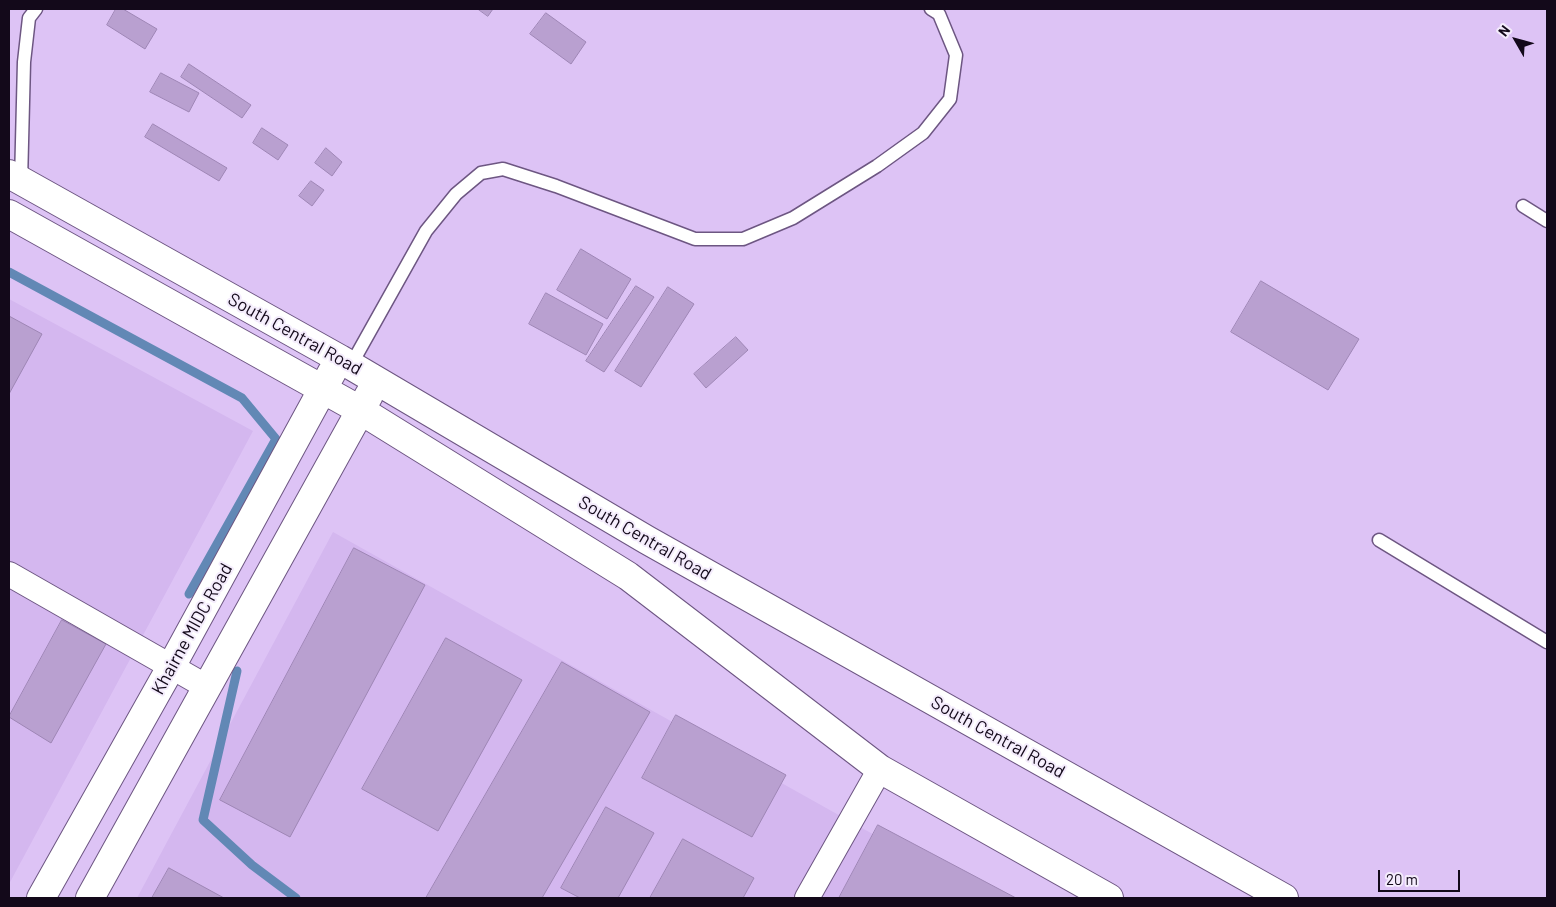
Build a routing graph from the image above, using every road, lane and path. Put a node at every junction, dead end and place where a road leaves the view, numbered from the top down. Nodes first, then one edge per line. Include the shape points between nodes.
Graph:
1 (36, 9) edge
2 (931, 9) edge
3 (15, 178) edge
4 (1522, 206) dead end
5 (9, 214) edge
6 (1547, 220) edge
7 (346, 362) junction
8 (378, 380) junction
9 (323, 389) junction
10 (360, 410) junction
11 (1379, 540) dead end
12 (9, 574) edge
13 (1547, 642) edge
14 (171, 667) junction
15 (207, 688) junction
16 (880, 769) junction
17 (41, 898) edge
18 (90, 898) edge
19 (807, 898) edge
20 (1109, 898) edge
21 (1284, 898) edge

1 - 3 lane via 29,18
2 - 7 lane via 940,14 956,55 950,99 923,133 877,166 792,218 743,239 695,239 503,169 481,173 456,194 426,231
3 - 7 main road, South Central Road
4 - 6 lane
5 - 9 main road, South Central Road
7 - 8 main road, South Central Road
7 - 9 main road, Khairne MIDC Road
8 - 10 main road
8 - 21 main road, South Central Road via 647,540
9 - 10 main road, South Central Road
9 - 14 main road, Khairne MIDC Road
10 - 15 main road
10 - 16 main road, South Central Road via 628,576
11 - 13 lane
12 - 14 street
14 - 15 street
14 - 17 main road, Khairne MIDC Road
15 - 18 main road
16 - 19 street
16 - 20 main road, South Central Road

